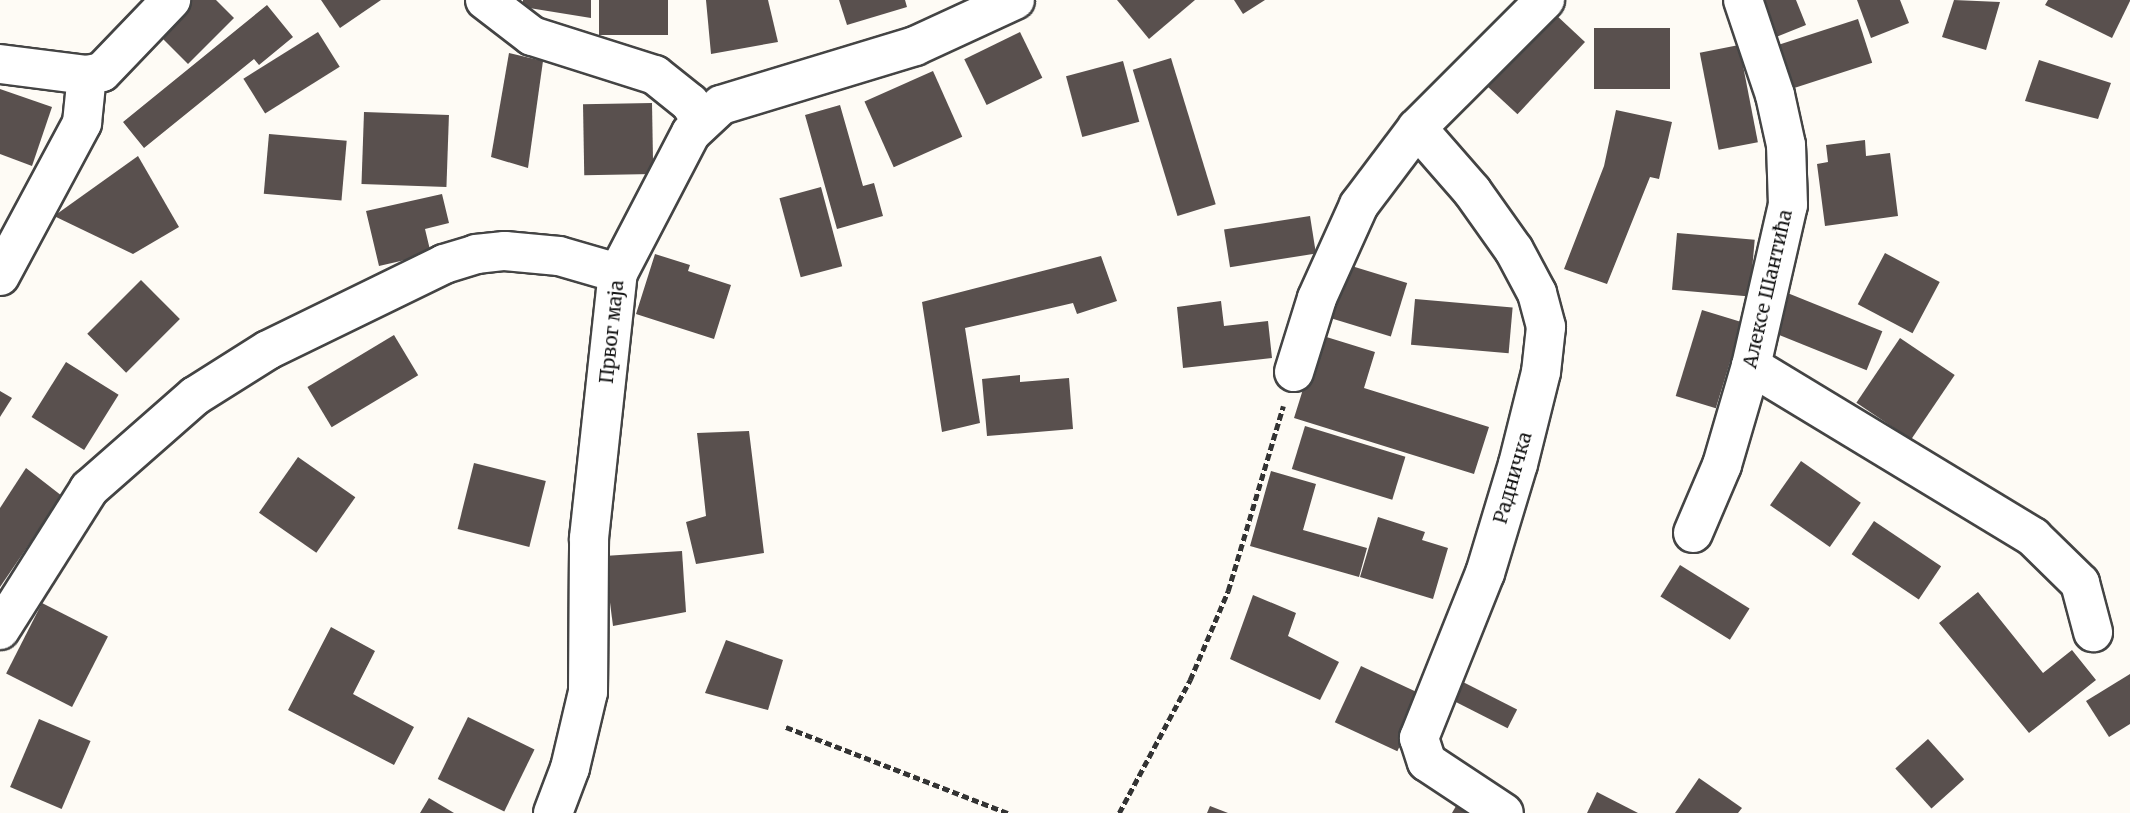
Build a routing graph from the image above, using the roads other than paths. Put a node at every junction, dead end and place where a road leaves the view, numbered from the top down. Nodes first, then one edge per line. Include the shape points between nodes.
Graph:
1 (171, 0) edge
2 (485, 0) edge
3 (1015, 0) edge
4 (1545, 0) edge
5 (1743, 0) edge
6 (0, 64) edge
7 (87, 75) junction
8 (701, 121) junction
9 (1417, 128) junction
10 (618, 273) junction
11 (0, 276) edge
12 (1751, 366) junction
13 (1294, 373) road end
14 (1693, 533) dead end
15 (0, 630) edge
16 (2093, 632) dead end
17 (553, 813) edge
18 (1504, 813) edge

1 - 7 street via 118,59 102,72
2 - 8 street via 532,36 655,75 690,103
3 - 8 street, Првог маја via 915,46 721,105
4 - 9 street
5 - 12 street, Алексе Шантића via 1775,94 1789,178 1780,251
6 - 7 street
7 - 11 street via 82,123
8 - 10 street, Првог маја via 629,245
9 - 13 street via 1359,205 1317,298
9 - 18 street, Радничка via 1472,191 1514,250 1537,293 1546,327 1528,425 1492,549 1419,738 1427,762
10 - 15 street via 559,256 476,254 444,264 268,351 194,396 98,480 66,520
10 - 17 street, Првог маја via 589,538 588,692 570,768
12 - 14 street, Алексе Шантића via 1721,465
12 - 16 street via 2034,537 2080,583

